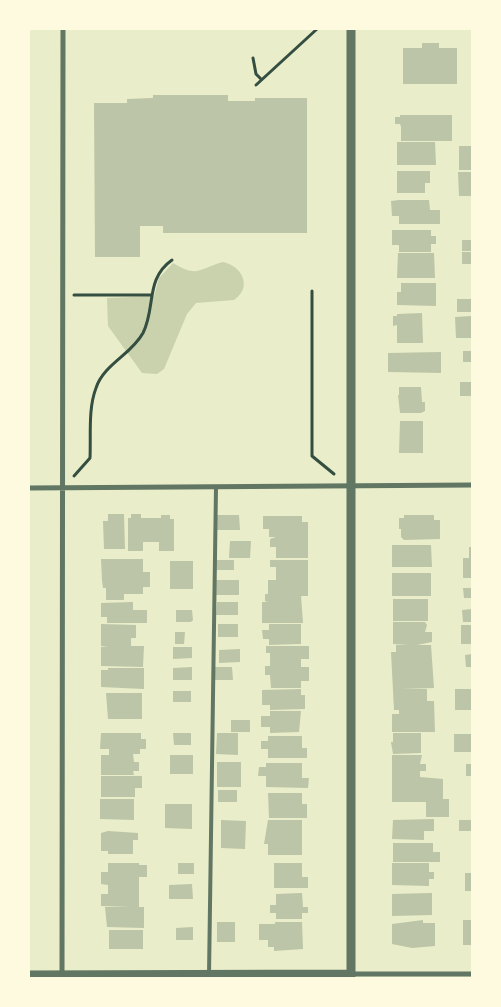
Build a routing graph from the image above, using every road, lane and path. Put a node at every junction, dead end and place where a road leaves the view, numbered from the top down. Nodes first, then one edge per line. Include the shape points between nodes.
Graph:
1 (63, 29) edge
2 (317, 29) edge
3 (351, 29) edge
4 (252, 58) dead end
5 (261, 79) junction
6 (256, 85) dead end
7 (172, 260) dead end
8 (312, 291) dead end
9 (63, 294) junction
10 (151, 295) junction
11 (351, 486) junction
12 (472, 486) edge
13 (216, 487) junction
14 (29, 488) edge
15 (63, 488) junction
16 (472, 974) edge
17 (29, 975) edge
18 (62, 976) edge
19 (209, 976) edge
20 (351, 976) edge

1 - 9 street
2 - 5 path
3 - 11 street
4 - 5 path via 256,74
5 - 6 path
7 - 10 path via 155,278
8 - 11 path via 312,456
9 - 10 path
9 - 15 street
10 - 15 path via 141,335 104,373 96,386 90,458
11 - 12 street
11 - 13 street
11 - 20 street
13 - 15 street
13 - 19 lane
14 - 15 street
15 - 18 street
16 - 20 street
17 - 18 street
18 - 19 street
19 - 20 street

